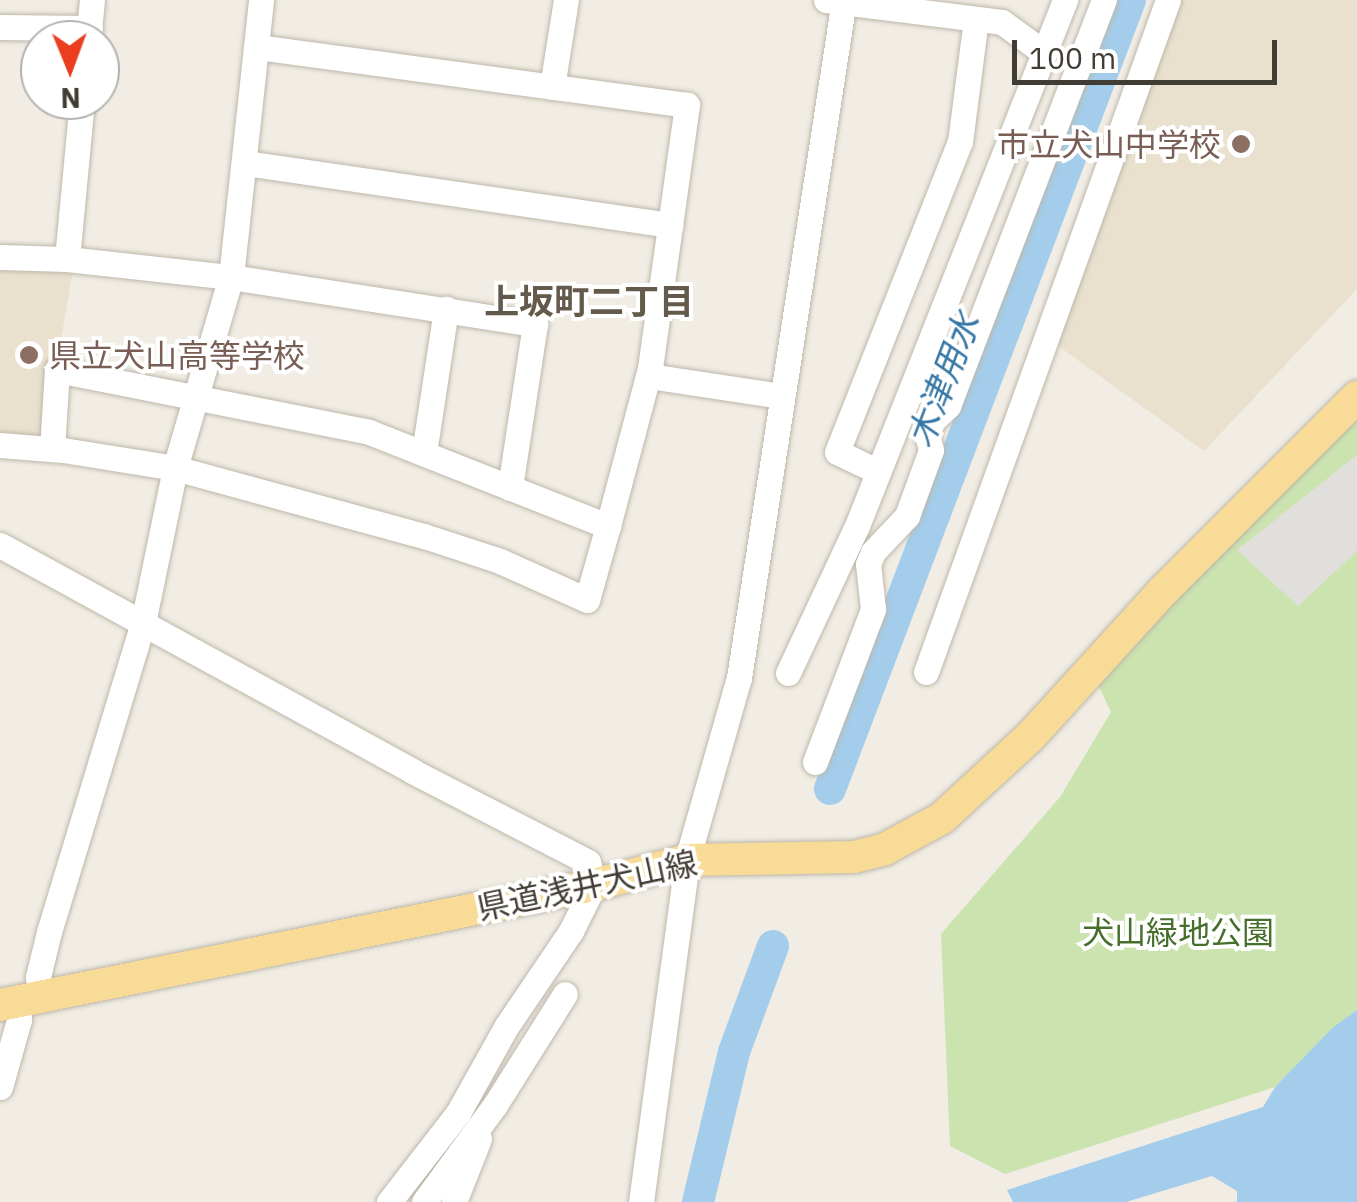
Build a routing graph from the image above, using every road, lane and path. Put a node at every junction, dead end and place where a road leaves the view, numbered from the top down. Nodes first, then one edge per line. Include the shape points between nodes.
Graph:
1 (261, 0) edge
2 (566, 0) edge
3 (1065, 0) edge
4 (1104, 0) edge
5 (1168, 0) edge
6 (838, 1) edge
7 (976, 19) junction
8 (256, 47) junction
9 (1042, 52) junction
10 (552, 87) junction
11 (80, 120) edge
12 (245, 163) junction
13 (671, 225) junction
14 (0, 257) edge
15 (67, 259) junction
16 (231, 277) junction
17 (446, 309) junction
18 (648, 376) junction
19 (781, 396) junction
20 (195, 397) junction
21 (1357, 397) edge
22 (0, 446) edge
23 (52, 449) junction
24 (424, 453) junction
25 (174, 468) junction
26 (877, 472) junction
27 (510, 488) junction
28 (608, 526) junction
29 (0, 544) edge
30 (143, 623) junction
31 (926, 672) dead end
32 (788, 673) dead end
33 (815, 762) dead end
34 (686, 860) junction
35 (594, 885) junction
36 (565, 994) dead end
37 (20, 1001) edge
38 (0, 1087) edge
39 (462, 1127) junction
40 (390, 1202) edge
41 (424, 1202) edge
42 (454, 1202) edge
43 (642, 1202) edge

1 - 8 street
2 - 10 street
3 - 9 street
4 - 33 street via 948,406 932,420 931,450 907,516 868,564 873,608
5 - 31 street
6 - 7 street
6 - 19 street
7 - 9 street via 1019,31
7 - 26 street via 960,142 836,452
8 - 10 street
8 - 12 street
9 - 26 street
10 - 13 street via 687,105
11 - 15 street
12 - 13 street
12 - 16 street
13 - 18 street
14 - 15 street
15 - 16 street
16 - 17 street
16 - 20 street
17 - 24 street
17 - 27 street via 535,324
18 - 19 street
18 - 28 street
19 - 34 street via 739,678
20 - 23 street via 57,370
20 - 24 street via 370,432
20 - 25 street
21 - 34 main road, 県道浅井犬山線 via 1162,592 1031,736 942,818 886,849 854,857
22 - 23 street
23 - 25 street
24 - 27 street
25 - 28 street via 439,541 587,600
25 - 30 street
26 - 32 street
27 - 28 street
29 - 30 street
30 - 35 street via 412,772 575,853 588,862
30 - 37 street via 38,977
34 - 35 main road, 県道浅井犬山線
34 - 43 street
35 - 37 main road, 県道浅井犬山線
35 - 39 street
36 - 39 street
37 - 38 street
39 - 40 street
39 - 41 street
39 - 42 street via 482,1142

